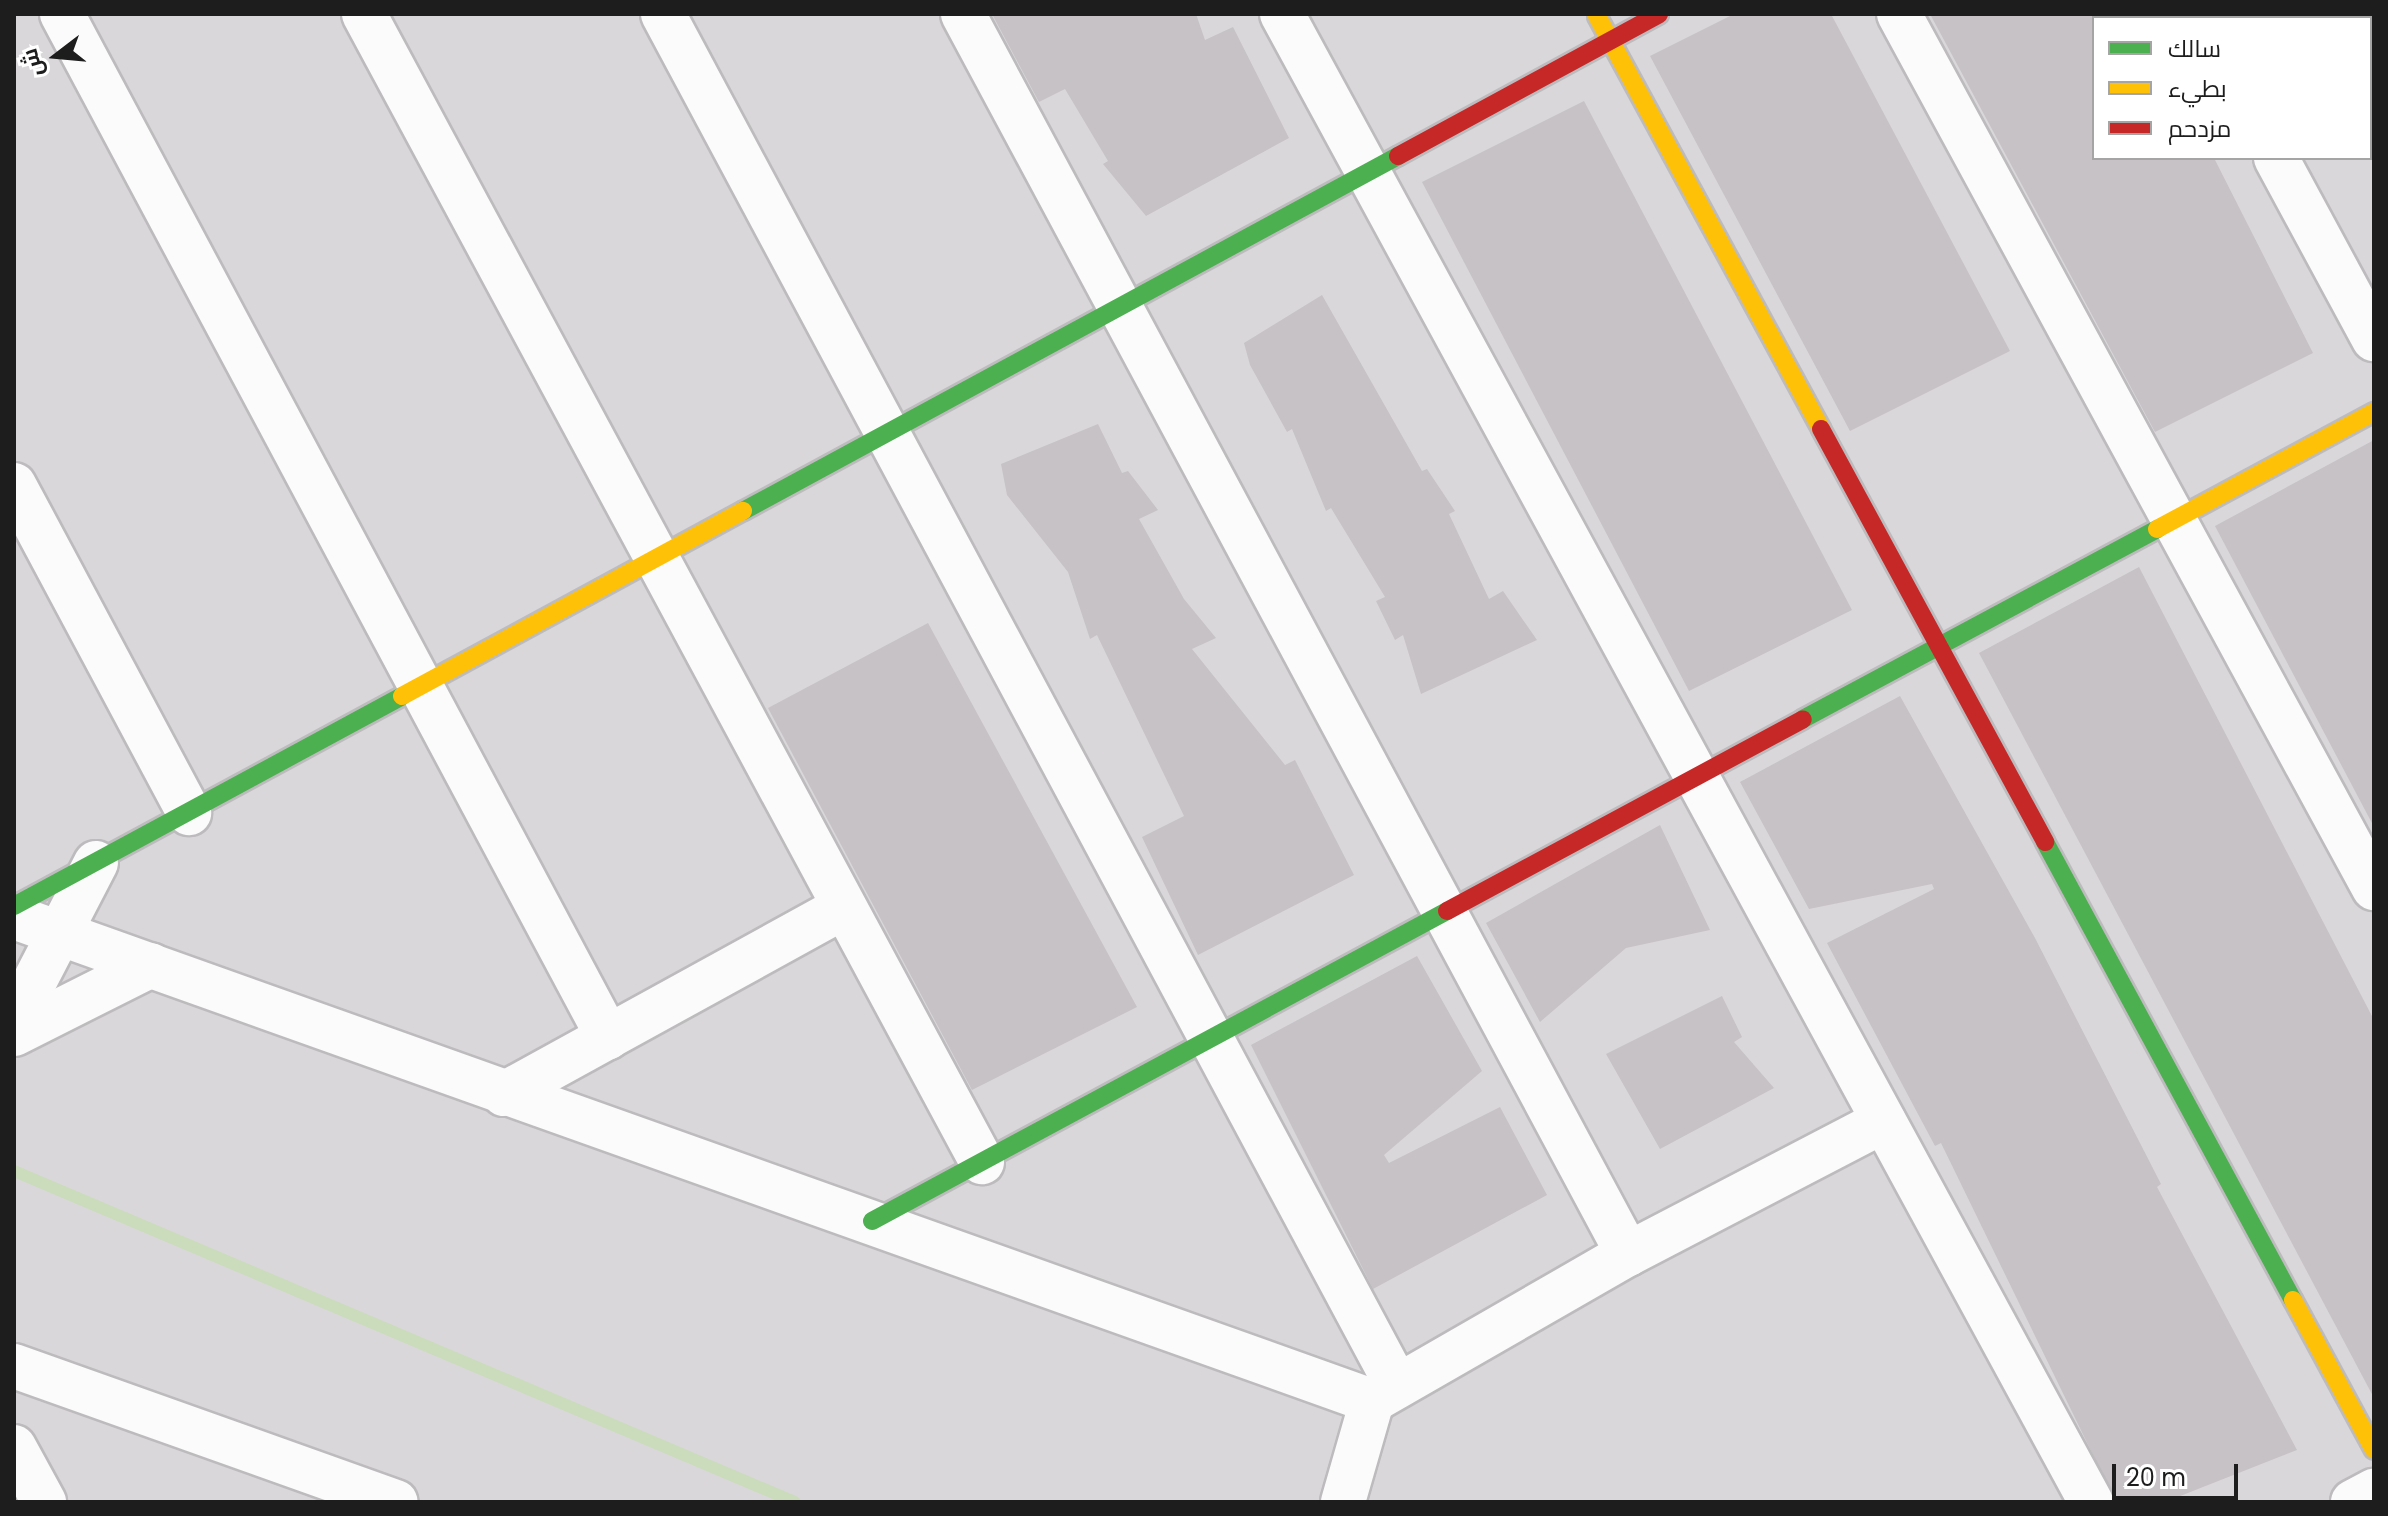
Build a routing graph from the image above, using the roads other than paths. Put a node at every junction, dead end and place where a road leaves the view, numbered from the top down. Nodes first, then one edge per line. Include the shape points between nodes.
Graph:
1 (62, 14) edge
2 (364, 14) edge
3 (663, 14) edge
4 (963, 14) edge
5 (1282, 14) edge
6 (1596, 14) edge
7 (1659, 14) edge
8 (1899, 14) edge
9 (1610, 41) junction
10 (2277, 160) edge
11 (1367, 173) junction
12 (1118, 307) junction
13 (2374, 339) edge
14 (2374, 412) edge
15 (886, 434) junction
16 (14, 485) edge
17 (2174, 520) junction
18 (656, 559) junction
19 (1939, 647) junction
20 (421, 687) junction
21 (1696, 777) junction
22 (189, 813) junction
23 (96, 863) junction
24 (2374, 888) edge
25 (14, 906) edge
26 (844, 907) junction
27 (1445, 913) junction
28 (14, 917) edge
29 (59, 932) junction
30 (151, 965) junction
31 (14, 1021) edge
32 (14, 1034) edge
33 (608, 1037) junction
34 (1211, 1039) junction
35 (504, 1094) junction
36 (1884, 1121) junction
37 (982, 1162) junction
38 (872, 1221) junction
39 (1628, 1254) junction
40 (14, 1366) edge
41 (1384, 1393) junction
42 (14, 1447) edge
43 (2374, 1450) edge
44 (339, 1491) edge
45 (2374, 1491) edge
46 (44, 1502) edge
47 (395, 1502) edge
48 (1343, 1502) edge
49 (2091, 1502) edge
50 (2353, 1502) edge

1 - 20 street
2 - 18 street
3 - 15 street
4 - 12 street
5 - 11 street
6 - 9 street
7 - 9 street
8 - 17 street
9 - 11 street
9 - 19 street
10 - 13 street
11 - 12 street
11 - 21 street
12 - 15 street
12 - 27 street
14 - 17 street
15 - 18 street
15 - 34 street
16 - 22 street
17 - 19 street
17 - 24 street
18 - 20 street
18 - 26 street
19 - 21 street
19 - 43 street
20 - 22 street
20 - 33 street
21 - 27 street
21 - 36 street
22 - 23 street
23 - 25 street
23 - 29 street
26 - 33 street
26 - 37 street
27 - 34 street
27 - 39 street
28 - 29 street
29 - 30 street
29 - 31 street
30 - 32 street
30 - 35 street
33 - 35 street
34 - 37 street
34 - 41 street
35 - 38 street
36 - 39 street
36 - 49 street
37 - 38 street
38 - 41 street
39 - 41 street
40 - 44 street
41 - 48 street
42 - 46 street
44 - 47 street
45 - 50 street

